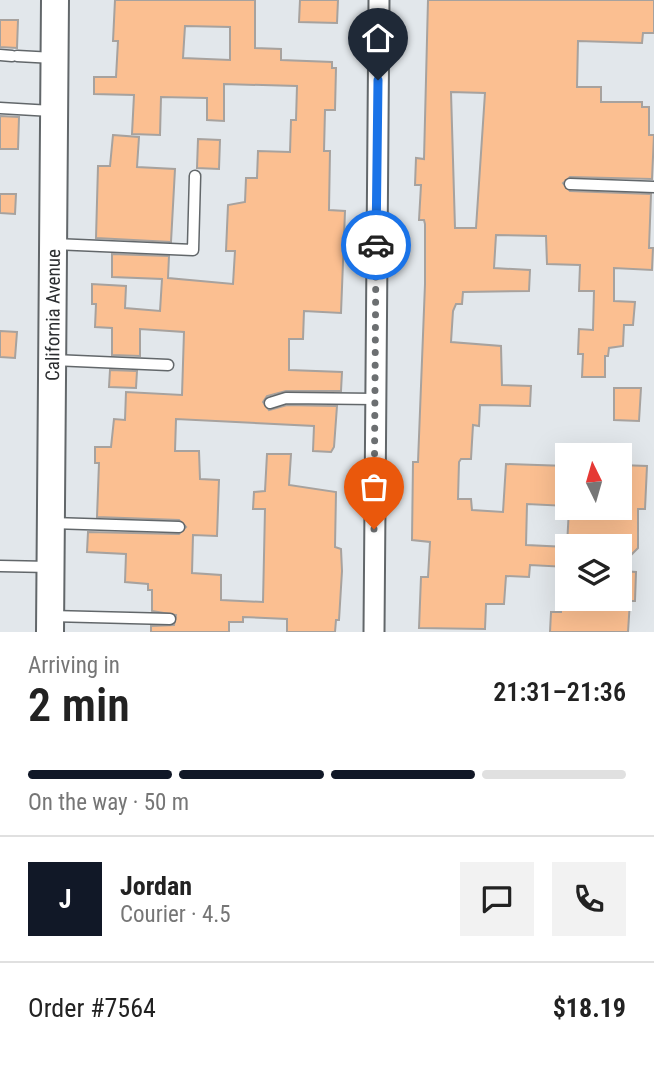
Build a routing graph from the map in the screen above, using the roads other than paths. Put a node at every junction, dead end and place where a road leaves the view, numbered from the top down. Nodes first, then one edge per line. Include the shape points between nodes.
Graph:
1 (55, 0) edge
2 (379, 0) edge
3 (0, 55) edge
4 (54, 58) junction
5 (0, 108) edge
6 (54, 111) junction
7 (195, 176) dead end
8 (570, 184) dead end
9 (654, 187) edge
10 (53, 244) junction
11 (52, 360) junction
12 (168, 365) dead end
13 (375, 399) junction
14 (270, 403) dead end
15 (51, 523) junction
16 (178, 527) dead end
17 (0, 566) edge
18 (51, 567) junction
19 (170, 619) dead end
20 (50, 624) edge
21 (374, 632) edge

1 - 4 main road, California Avenue
2 - 13 street
3 - 4 lane
4 - 6 main road, California Avenue
5 - 6 lane
6 - 10 main road, California Avenue
7 - 10 lane via 192,250
8 - 9 lane
10 - 11 main road, California Avenue
11 - 12 lane
11 - 15 main road, California Avenue
13 - 14 lane via 286,398
13 - 21 street
15 - 16 lane
15 - 18 main road, California Avenue
17 - 18 lane
18 - 20 main road, California Avenue
19 - 20 lane

